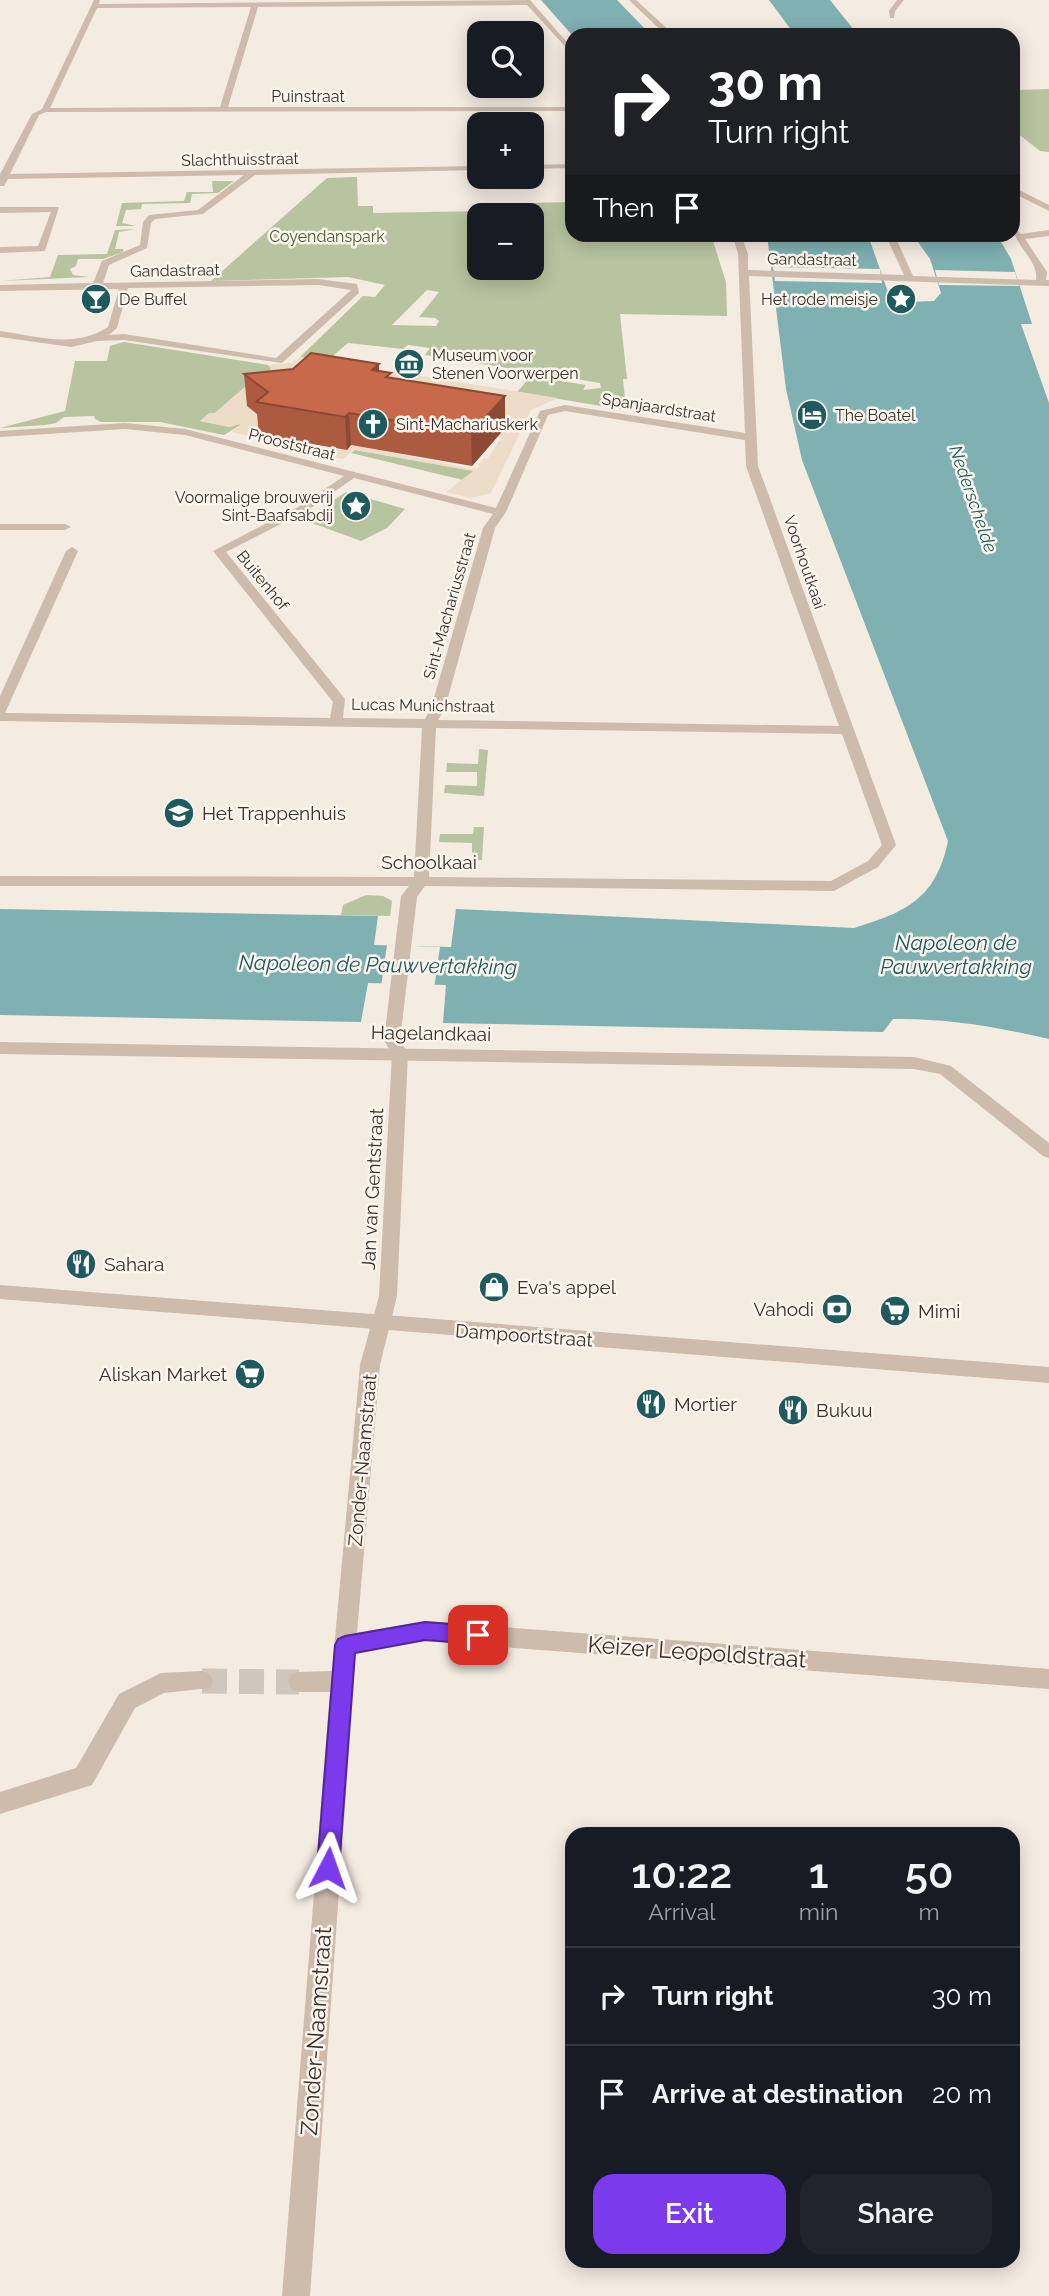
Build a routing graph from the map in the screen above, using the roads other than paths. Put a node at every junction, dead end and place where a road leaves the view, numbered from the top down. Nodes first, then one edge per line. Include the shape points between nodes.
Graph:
1 (632, 0) edge
2 (901, 0) edge
3 (528, 2) edge
4 (96, 3) edge
5 (256, 6) junction
6 (892, 17) dead end
7 (662, 28) edge
8 (565, 44) edge
9 (565, 109) edge
10 (45, 110) junction
11 (223, 110) junction
12 (565, 166) edge
13 (544, 167) edge
14 (467, 168) edge
15 (252, 173) junction
16 (2, 177) edge
17 (0, 187) edge
18 (1020, 192) edge
19 (1049, 208) edge
20 (0, 210) edge
21 (1049, 233) edge
22 (1020, 237) joint
23 (739, 242) edge
24 (893, 242) edge
25 (0, 250) edge
26 (743, 273) junction
27 (909, 277) junction
28 (1045, 282) edge
29 (97, 286) junction
30 (124, 286) junction
31 (0, 288) edge
32 (0, 334) edge
33 (97, 338) junction
34 (565, 408) joint
35 (0, 435) edge
36 (748, 437) junction
37 (352, 475) junction
38 (500, 512) junction
39 (0, 527) edge
40 (65, 527) dead end
41 (72, 551) dead end
42 (0, 711) edge
43 (0, 717) edge
44 (336, 721) junction
45 (429, 724) junction
46 (845, 730) junction
47 (854, 874) joint
48 (0, 881) edge
49 (421, 881) junction
50 (0, 1048) edge
51 (400, 1054) junction
52 (1049, 1152) edge
53 (0, 1292) edge
54 (381, 1324) junction
55 (1049, 1376) edge
56 (345, 1645) junction
57 (1049, 1679) edge
58 (202, 1681) tunnel mouth
59 (342, 1681) junction
60 (299, 1682) tunnel mouth
61 (0, 1803) edge
62 (296, 2296) edge

1 - 7 street
2 - 6 street
3 - 5 street
3 - 8 street
4 - 5 street
4 - 10 street
5 - 11 street
9 - 11 street, Puinstraat
10 - 11 street, Puinstraat
10 - 16 street via 36,114
12 - 13 street
14 - 15 street, Slachthuisstraat
15 - 16 street, Slachthuisstraat
15 - 29 street via 201,212 152,217 144,246 106,262
16 - 17 street
18 - 19 street
20 - 25 street via 56,209 42,249
21 - 22 street
22 - 28 street
23 - 26 street, Voorhoutkaai
24 - 27 street
26 - 27 street, Gandastraat
26 - 36 street, Voorhoutkaai
27 - 28 street, Gandastraat
29 - 30 street, Gandastraat
29 - 31 street, Gandastraat
30 - 33 street via 112,328
30 - 33 street, Gandastraat via 318,282 354,286 355,293 278,361 124,337
32 - 33 street via 71,344
34 - 36 street, Spanjaardstraat
34 - 38 street, Sint-Machariusstraat via 544,413
35 - 37 street, Prooststraat via 125,426 185,432
36 - 46 street, Voorhoutkaai via 752,466
37 - 38 street, Prooststraat
37 - 44 street, Buitenhof via 304,508 219,551 340,702
38 - 45 street, Sint-Machariusstraat via 489,528 441,699
39 - 40 street
41 - 42 street
43 - 44 street, Lucas Munichstraat
44 - 45 street, Lucas Munichstraat
45 - 46 street, Lucas Munichstraat
45 - 49 street, Sint-Machariusstraat
46 - 47 street, Voorhoutkaai via 889,845 873,864
47 - 49 street, Schoolkaai via 834,886
48 - 49 street, Schoolkaai
49 - 51 street, Jan van Gentstraat via 409,897 392,1040
50 - 51 street, Hagelandkaai
51 - 52 street, Hagelandkaai via 914,1063 944,1070
51 - 54 street, Jan van Gentstraat via 388,1296
53 - 54 street, Dampoortstraat
54 - 55 street, Dampoortstraat
54 - 56 street, Zonder-Naamstraat via 370,1365
56 - 57 street, Keizer Leopoldstraat via 425,1631
56 - 59 street, Zonder-Naamstraat
58 - 61 street via 161,1683 127,1701 84,1777
59 - 60 street
59 - 62 street, Zonder-Naamstraat

